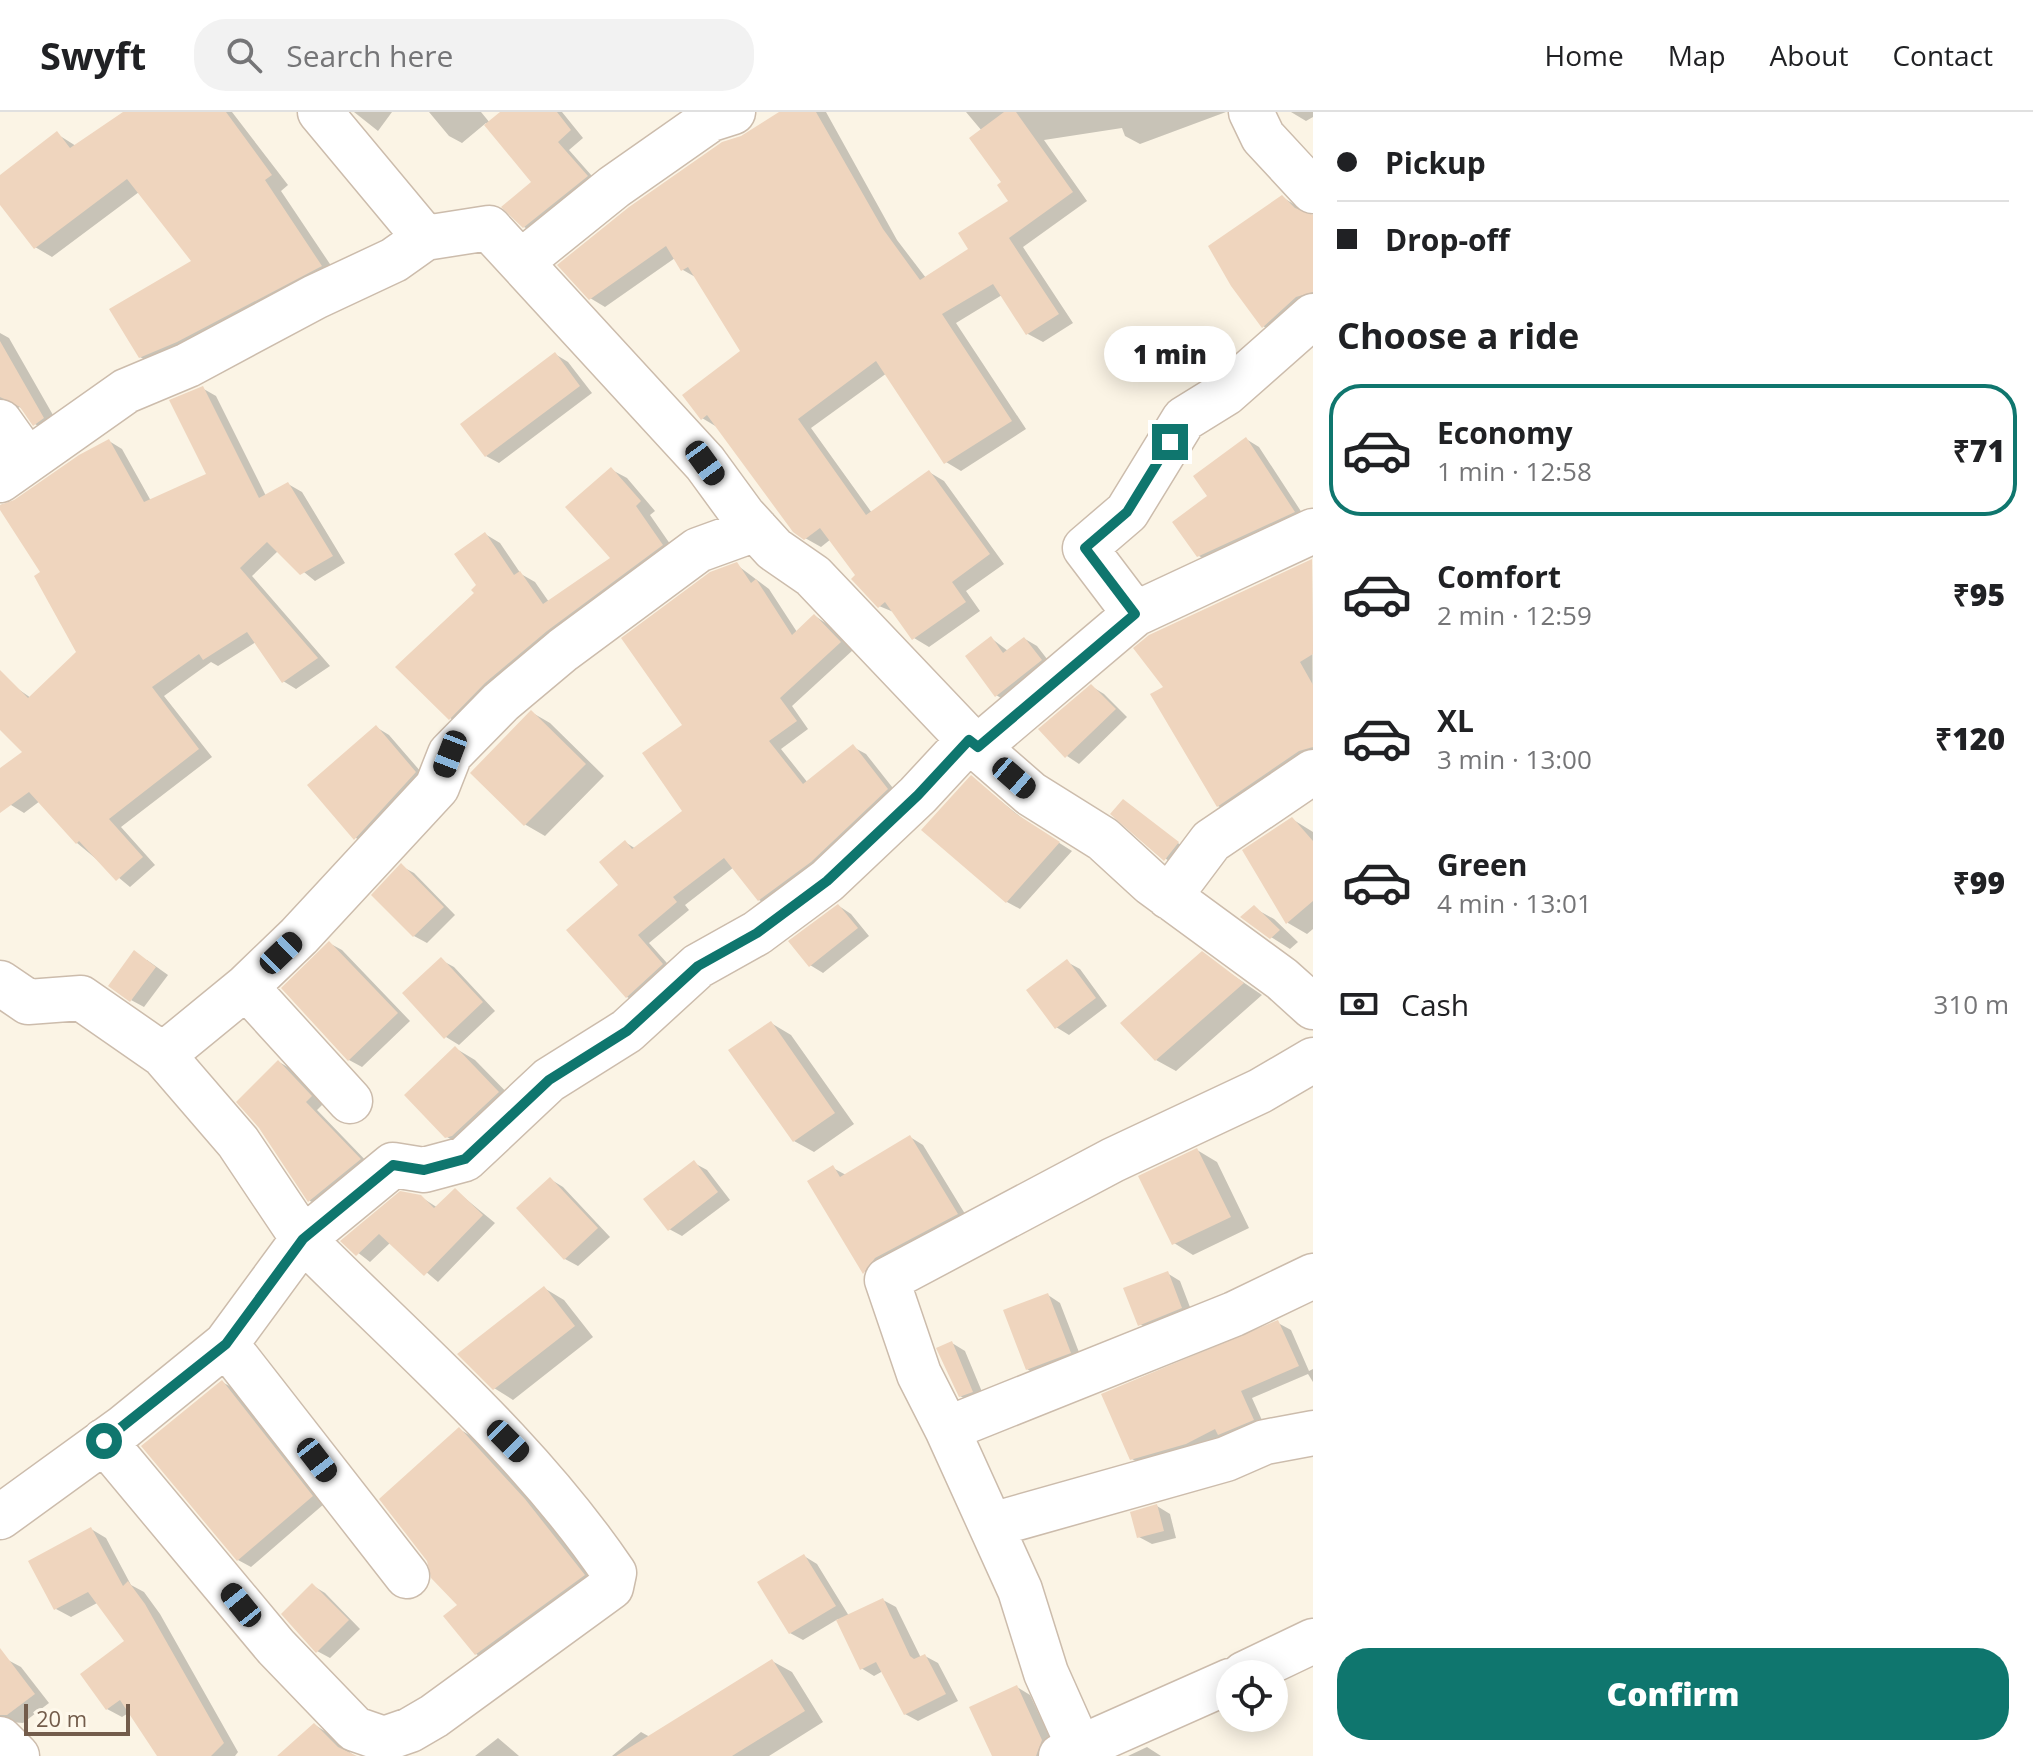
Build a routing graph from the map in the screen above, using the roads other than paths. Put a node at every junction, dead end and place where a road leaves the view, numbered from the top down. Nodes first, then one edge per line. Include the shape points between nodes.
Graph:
1 (320, 112) edge
2 (733, 112) edge
3 (1251, 112) edge
4 (1313, 191) edge
5 (425, 238) junction
6 (521, 262) junction
7 (1313, 316) edge
8 (0, 422) edge
9 (13, 470) edge
10 (756, 529) junction
11 (1313, 531) edge
12 (1135, 614) junction
13 (973, 744) junction
14 (1313, 772) edge
15 (1169, 897) junction
16 (0, 983) edge
17 (246, 987) junction
18 (1313, 1007) edge
19 (163, 1055) junction
20 (1313, 1060) edge
21 (350, 1101) dead end
22 (303, 1239) junction
23 (1313, 1276) edge
24 (226, 1344) junction
25 (947, 1429) junction
26 (1313, 1433) edge
27 (104, 1441) junction
28 (0, 1517) edge
29 (992, 1525) junction
30 (407, 1576) dead end
31 (1313, 1641) edge
32 (1273, 1660) edge
33 (1216, 1687) edge
34 (0, 1739) edge
35 (1070, 1752) edge
36 (17, 1756) edge

1 - 5 street
2 - 6 street via 711,119 614,187
3 - 4 street via 1263,137
5 - 6 street via 489,228
5 - 9 street via 394,260 126,391
6 - 10 street via 705,463
7 - 12 street via 1226,393 1184,419 1127,512 1085,548
8 - 9 street
10 - 13 street via 813,576
10 - 17 street via 698,550 501,702 450,754 437,787
11 - 12 street
12 - 13 street
13 - 15 street via 1031,794 1103,839
13 - 22 street via 827,881 757,933 698,966 627,1031 549,1080 465,1159 424,1170 393,1165
14 - 15 street via 1211,841
15 - 18 street
16 - 19 street via 28,1002 81,998
17 - 19 street
17 - 21 street
19 - 22 street via 238,1142
20 - 25 street via 887,1280 919,1374
22 - 24 street
22 - 27 street via 530,1463 576,1516 614,1573 611,1587 434,1716 384,1739 355,1729 276,1647
23 - 25 street via 1234,1314
24 - 27 street
24 - 30 street
25 - 29 street
26 - 29 street via 1265,1442 1226,1459
27 - 28 street
29 - 35 street via 1020,1590
31 - 32 street
33 - 35 street
34 - 36 street

